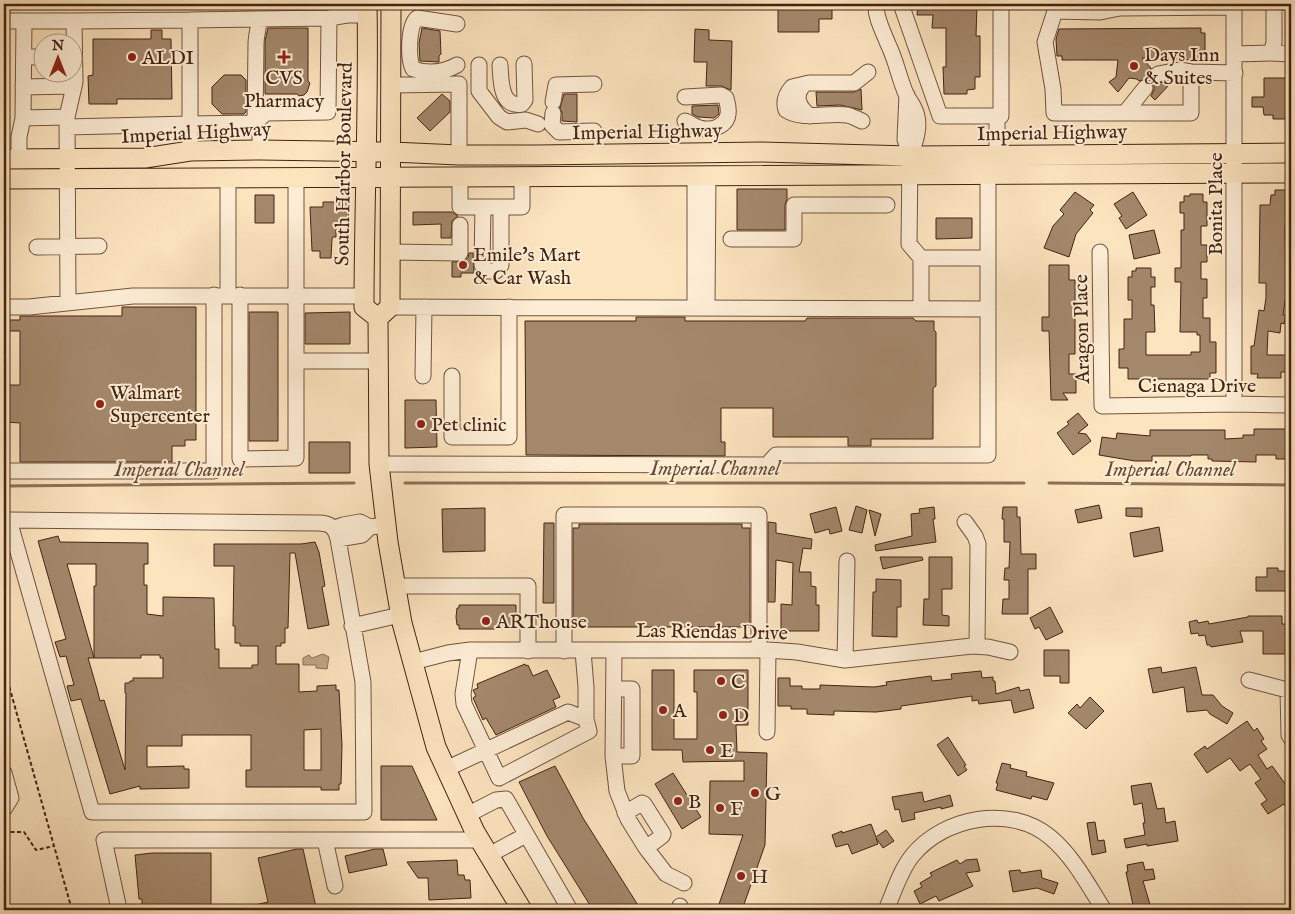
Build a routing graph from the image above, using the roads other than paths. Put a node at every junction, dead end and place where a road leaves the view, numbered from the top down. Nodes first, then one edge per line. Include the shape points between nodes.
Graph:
1 (391, 4) edge
2 (876, 4) edge
3 (901, 4) edge
4 (1001, 4) edge
5 (1278, 4) edge
6 (1234, 6) edge
7 (367, 10) edge
8 (329, 18) junction
9 (259, 19) junction
10 (190, 20) junction
11 (4, 21) edge
12 (24, 21) junction
13 (74, 21) junction
14 (458, 24) dead end
15 (74, 32) edge
16 (1271, 53) junction
17 (1235, 54) junction
18 (1291, 54) edge
19 (24, 57) junction
20 (32, 57) edge
21 (524, 64) dead end
22 (457, 65) dead end
23 (479, 65) dead end
24 (500, 65) dead end
25 (868, 72) dead end
26 (1191, 72) junction
27 (1235, 72) junction
28 (1158, 74) dead end
29 (74, 82) edge
30 (594, 84) dead end
31 (391, 85) junction
32 (74, 86) junction
33 (23, 87) junction
34 (1144, 88) dead end
35 (686, 97) dead end
36 (1125, 113) junction
37 (997, 116) junction
38 (23, 118) junction
39 (685, 121) dead end
40 (862, 121) dead end
41 (67, 122) junction
42 (255, 123) junction
43 (190, 124) junction
44 (538, 124) dead end
45 (594, 131) dead end
46 (190, 150) junction
47 (260, 150) junction
48 (366, 152) junction
49 (392, 152) junction
50 (779, 152) junction
51 (1235, 153) junction
52 (1291, 153) edge
53 (459, 155) junction
54 (997, 155) junction
55 (910, 156) junction
56 (67, 158) junction
57 (11, 159) edge
58 (1235, 173) junction
59 (1291, 173) edge
60 (701, 175) junction
61 (910, 175) junction
62 (988, 175) junction
63 (228, 177) junction
64 (296, 177) junction
65 (365, 177) junction
66 (390, 177) junction
67 (460, 177) junction
68 (522, 177) junction
69 (67, 178) junction
70 (4, 179) edge
71 (887, 205) dead end
72 (483, 207) junction
73 (501, 207) junction
74 (460, 215) junction
75 (731, 239) dead end
76 (99, 246) dead end
77 (37, 247) dead end
78 (68, 247) junction
79 (390, 252) junction
80 (1100, 252) dead end
81 (921, 258) junction
82 (988, 258) junction
83 (227, 296) junction
84 (296, 296) junction
85 (364, 296) junction
86 (68, 302) junction
87 (4, 307) edge
88 (424, 307) junction
89 (509, 307) junction
90 (701, 308) junction
91 (921, 308) junction
92 (988, 308) junction
93 (384, 312) junction
94 (296, 361) junction
95 (379, 361) junction
96 (424, 376) dead end
97 (452, 376) dead end
98 (1234, 404) junction
99 (1291, 405) edge
100 (1102, 406) joint
101 (474, 437) junction
102 (379, 464) junction
103 (474, 464) junction
104 (4, 471) edge
105 (965, 522) dead end
106 (378, 526) junction
107 (336, 534) junction
108 (847, 561) dead end
109 (394, 586) junction
110 (400, 615) junction
111 (352, 626) junction
112 (977, 646) junction
113 (470, 650) junction
114 (763, 650) junction
115 (528, 651) junction
116 (564, 651) junction
117 (583, 651) junction
118 (614, 651) junction
119 (1010, 652) dead end
120 (845, 660) junction
121 (413, 662) junction
122 (1249, 680) dead end
123 (1290, 691) edge
124 (586, 719) junction
125 (767, 732) dead end
126 (1291, 738) edge
127 (485, 751) junction
128 (446, 769) junction
129 (4, 773) edge
130 (4, 809) edge
131 (625, 813) junction
132 (467, 814) junction
133 (526, 835) junction
134 (325, 840) junction
135 (484, 847) junction
136 (646, 848) junction
137 (684, 883) dead end
138 (335, 886) dead end
139 (119, 909) dead end
140 (522, 910) edge
141 (570, 910) edge
142 (886, 910) edge
143 (1104, 910) edge

1 - 31 main road
2 - 55 street via 875,11 907,95 905,139
3 - 37 street via 940,116
4 - 37 street via 1001,116
5 - 16 street via 1274,5
6 - 17 street, Bonita Place
6 - 36 street via 1055,11 1046,42 1054,113
7 - 8 street
7 - 48 main road, South Harbor Boulevard
8 - 9 street
8 - 42 street via 328,112 266,113
9 - 10 street
9 - 42 street
10 - 13 street
10 - 43 street
11 - 12 street
12 - 13 street
12 - 19 street
13 - 15 street
14 - 22 street via 417,18 411,31 410,63 413,70 420,72 446,71
16 - 17 street
16 - 18 street
17 - 27 street, Bonita Place
19 - 20 street
19 - 33 street
21 - 24 street via 525,100 517,105 502,92
23 - 44 street via 479,91 499,117 507,122 526,120
25 - 40 street via 854,82 805,84 798,92 798,101 810,116 847,115
26 - 27 street
26 - 28 street via 1179,70
26 - 36 street via 1191,113
27 - 51 street, Bonita Place
29 - 32 street
30 - 45 street via 556,85 552,125 559,132
31 - 49 main road
31 - 53 street via 459,84
32 - 33 street
32 - 41 street
33 - 38 street
34 - 36 street
35 - 39 street via 721,95 726,98 728,113 723,125 708,130
37 - 54 street
38 - 41 street
38 - 57 street
41 - 43 street
41 - 56 street
42 - 43 street
42 - 47 street via 260,132
43 - 46 street
46 - 47 main road, Imperial Highway
46 - 56 main road, Imperial Highway via 145,158
47 - 48 main road, Imperial Highway
48 - 49 main road, Imperial Highway
48 - 65 main road, South Harbor Boulevard
49 - 53 main road, Imperial Highway
49 - 66 main road
50 - 53 main road, Imperial Highway
50 - 55 main road, Imperial Highway
50 - 60 main road via 762,161 705,162 698,166
51 - 52 main road, Imperial Highway
51 - 54 main road, Imperial Highway
51 - 58 street, Bonita Place
54 - 55 main road, Imperial Highway
55 - 61 street
56 - 57 main road, Imperial Highway
56 - 69 street
58 - 59 main road, Imperial Highway
58 - 62 main road, Imperial Highway
58 - 98 street, Bonita Place
60 - 61 main road, Imperial Highway
60 - 68 main road, Imperial Highway
60 - 90 street
61 - 62 main road, Imperial Highway
61 - 81 street via 909,244
62 - 82 street
63 - 64 main road, Imperial Highway
63 - 69 main road, Imperial Highway
63 - 83 street
64 - 65 main road, Imperial Highway
64 - 84 street
65 - 66 main road, Imperial Highway
65 - 85 main road, South Harbor Boulevard
66 - 67 main road, Imperial Highway
66 - 79 main road
67 - 68 main road, Imperial Highway
67 - 74 street
68 - 73 street via 522,207
69 - 70 main road, Imperial Highway
69 - 78 street
71 - 75 street via 794,205 794,239
72 - 73 street
72 - 73 street via 482,265 486,271 496,271 501,265
72 - 74 street
74 - 79 street via 460,253
76 - 78 street
77 - 78 street
78 - 86 street
79 - 93 main road
80 - 100 street, Aragon Place
81 - 82 street
81 - 91 street
82 - 92 street
83 - 84 street
83 - 86 street via 133,296
83 - 94 street via 240,459 296,458
83 - 104 street via 214,471
84 - 85 street
84 - 94 street
85 - 93 main road, South Harbor Boulevard via 364,307
86 - 87 street
88 - 89 street
88 - 93 street
88 - 96 street
89 - 90 street
89 - 101 street via 509,437
90 - 91 street
91 - 92 street
92 - 103 street via 988,455 776,455 767,465
93 - 95 main road
94 - 95 street
95 - 102 main road
97 - 101 street via 452,436
98 - 99 street, Cienaga Drive
98 - 100 street, Cienaga Drive
101 - 103 street
102 - 103 street
102 - 106 main road
105 - 112 street via 978,544
106 - 107 street via 362,535
106 - 109 main road
107 - 111 street
107 - 111 street via 328,523 318,522 9,520 92,812 364,812 363,682
108 - 120 street
109 - 110 main road
109 - 115 street via 528,586
110 - 111 street
110 - 121 main road
112 - 119 street, Las Riendas Drive
112 - 120 street, Las Riendas Drive
113 - 115 street, Las Riendas Drive
113 - 121 street, Las Riendas Drive
113 - 127 street via 464,704
114 - 116 street via 759,515 564,514
114 - 118 street, Las Riendas Drive
114 - 120 street, Las Riendas Drive
114 - 125 street
115 - 116 street, Las Riendas Drive
116 - 117 street, Las Riendas Drive
117 - 118 street, Las Riendas Drive
117 - 124 street
118 - 131 street via 613,756 616,791
121 - 128 main road via 436,747
122 - 123 street
123 - 126 street
124 - 127 street via 568,712
124 - 127 street via 589,732 499,778
127 - 128 street
128 - 132 main road
129 - 130 street via 11,798
131 - 136 street
131 - 136 street via 644,804 663,834
132 - 133 street via 496,800 506,799
132 - 135 main road
133 - 135 street
133 - 141 street
134 - 135 street
134 - 138 street
134 - 139 street via 104,840
135 - 140 main road
136 - 137 street via 666,874
142 - 143 street via 906,865 921,846 955,826 993,818 1022,822 1048,835 1067,854

